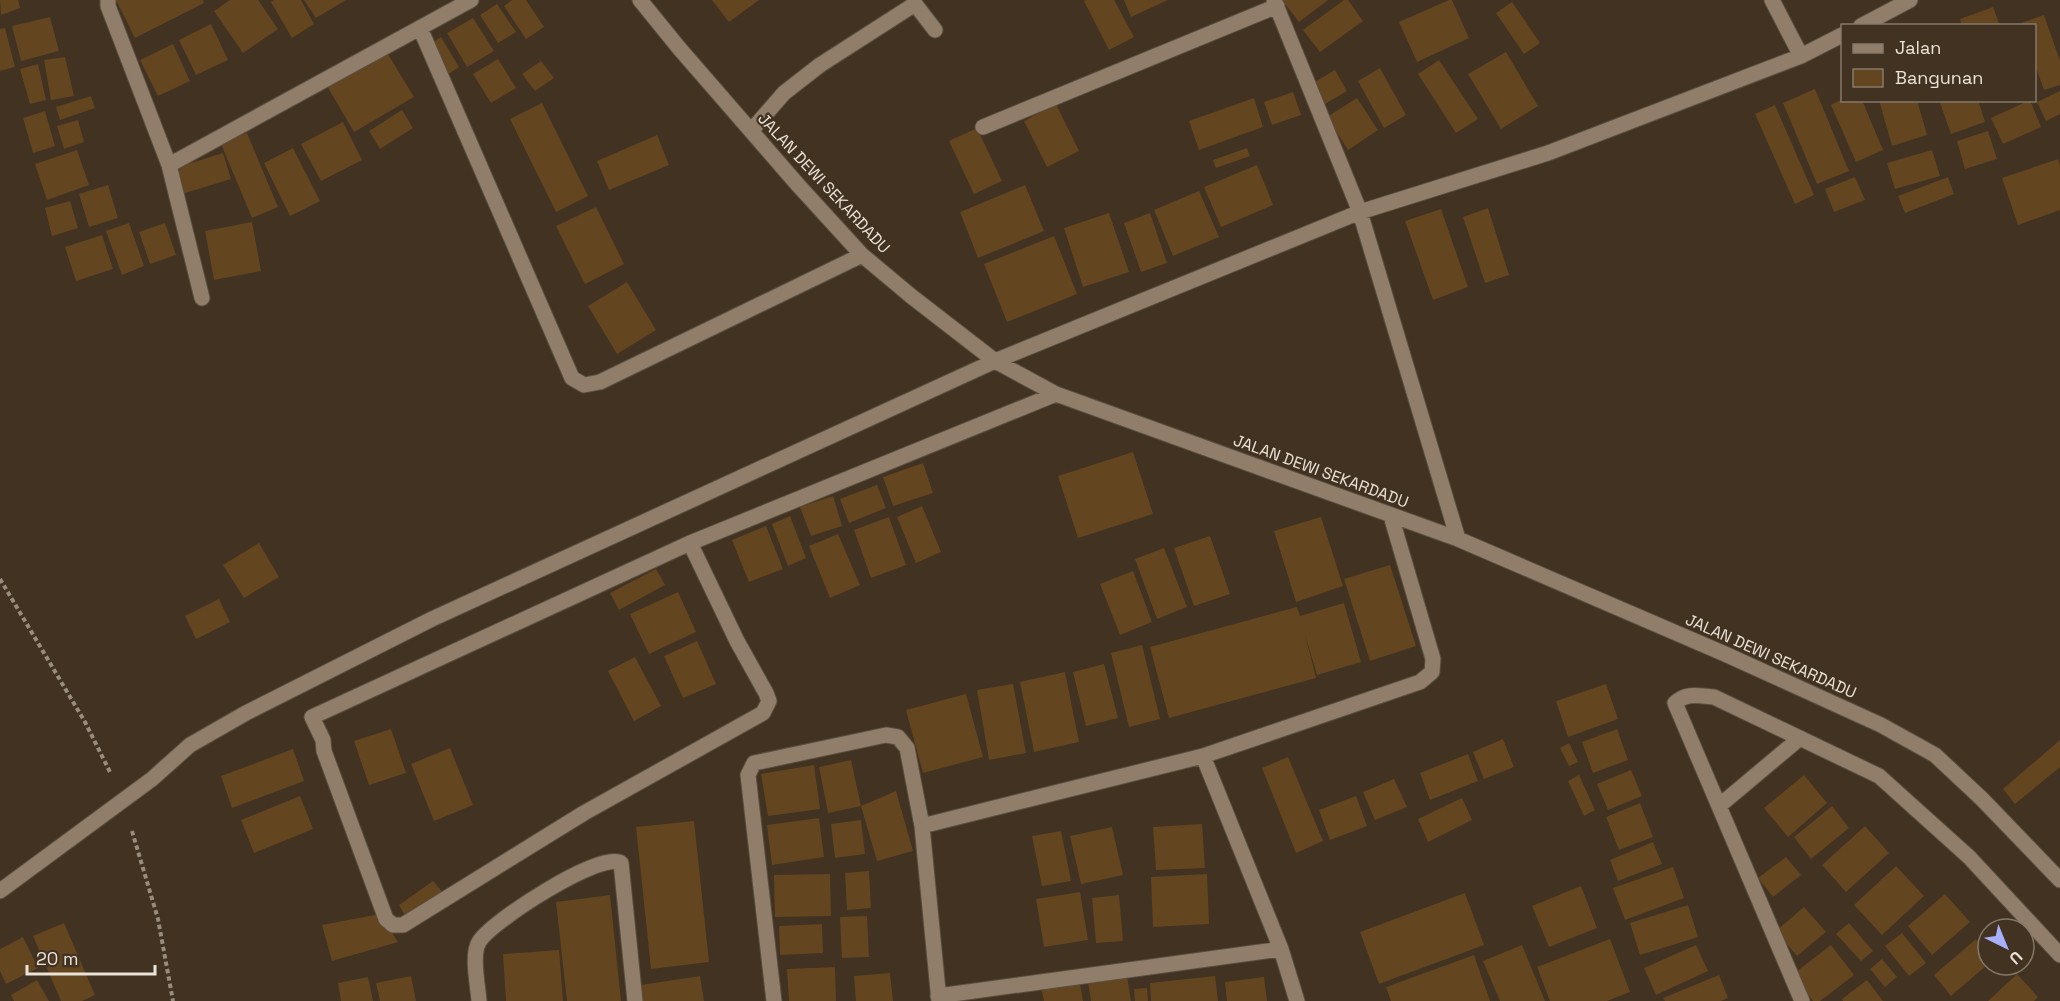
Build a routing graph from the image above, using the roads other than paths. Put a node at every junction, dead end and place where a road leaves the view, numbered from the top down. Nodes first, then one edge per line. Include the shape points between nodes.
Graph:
1 (108, 0) edge
2 (471, 0) edge
3 (640, 0) edge
4 (1772, 0) edge
5 (1910, 0) edge
6 (1275, 3) edge
7 (1865, 24) edge
8 (420, 28) junction
9 (935, 30) dead end
10 (1841, 36) edge
11 (1801, 56) junction
12 (982, 127) dead end
13 (751, 131) junction
14 (169, 165) junction
15 (1360, 212) junction
16 (862, 255) junction
17 (202, 298) dead end
18 (995, 361) junction
19 (1056, 394) junction
20 (1391, 516) junction
21 (1458, 539) junction
22 (690, 543) junction
23 (1800, 738) junction
24 (1203, 756) junction
25 (1719, 806) junction
26 (922, 826) junction
27 (2060, 880) edge
28 (0, 891) edge
29 (1281, 949) junction
30 (2060, 955) edge
31 (938, 998) edge
32 (479, 1001) edge
33 (635, 1001) edge
34 (774, 1001) edge
35 (1297, 1001) edge
36 (1802, 1001) edge

1 - 14 street
2 - 8 street
3 - 13 street, JALAN DEWI SEKARDADU
4 - 11 street
5 - 7 street
6 - 12 street
6 - 15 street
8 - 14 street
8 - 16 street via 572,378 584,385 600,382
9 - 13 street via 915,4 802,79 784,93
10 - 11 street
11 - 15 street via 1548,153
13 - 16 street, JALAN DEWI SEKARDADU
14 - 17 street
15 - 18 street
15 - 21 street
16 - 18 street, JALAN DEWI SEKARDADU
18 - 19 street, JALAN DEWI SEKARDADU
18 - 28 street via 412,630 246,713 190,745 123,801
19 - 20 street, JALAN DEWI SEKARDADU
19 - 22 street
20 - 21 street, JALAN DEWI SEKARDADU
20 - 24 street via 1433,659 1432,672 1420,682
21 - 27 street, JALAN DEWI SEKARDADU via 1725,654 1881,725 1935,755
22 - 22 street via 312,717 386,919 393,925 403,925 584,813 763,713 769,701 766,693
23 - 25 street
23 - 25 street via 1714,697 1681,697 1675,703
23 - 30 street via 1879,776 1969,857
24 - 26 street
24 - 29 street
25 - 36 street
26 - 31 street
26 - 34 street via 907,748 898,737 886,735 754,763 748,775
29 - 31 street
29 - 35 street
32 - 33 street via 474,952 482,938 529,901 579,871 614,861 621,863

